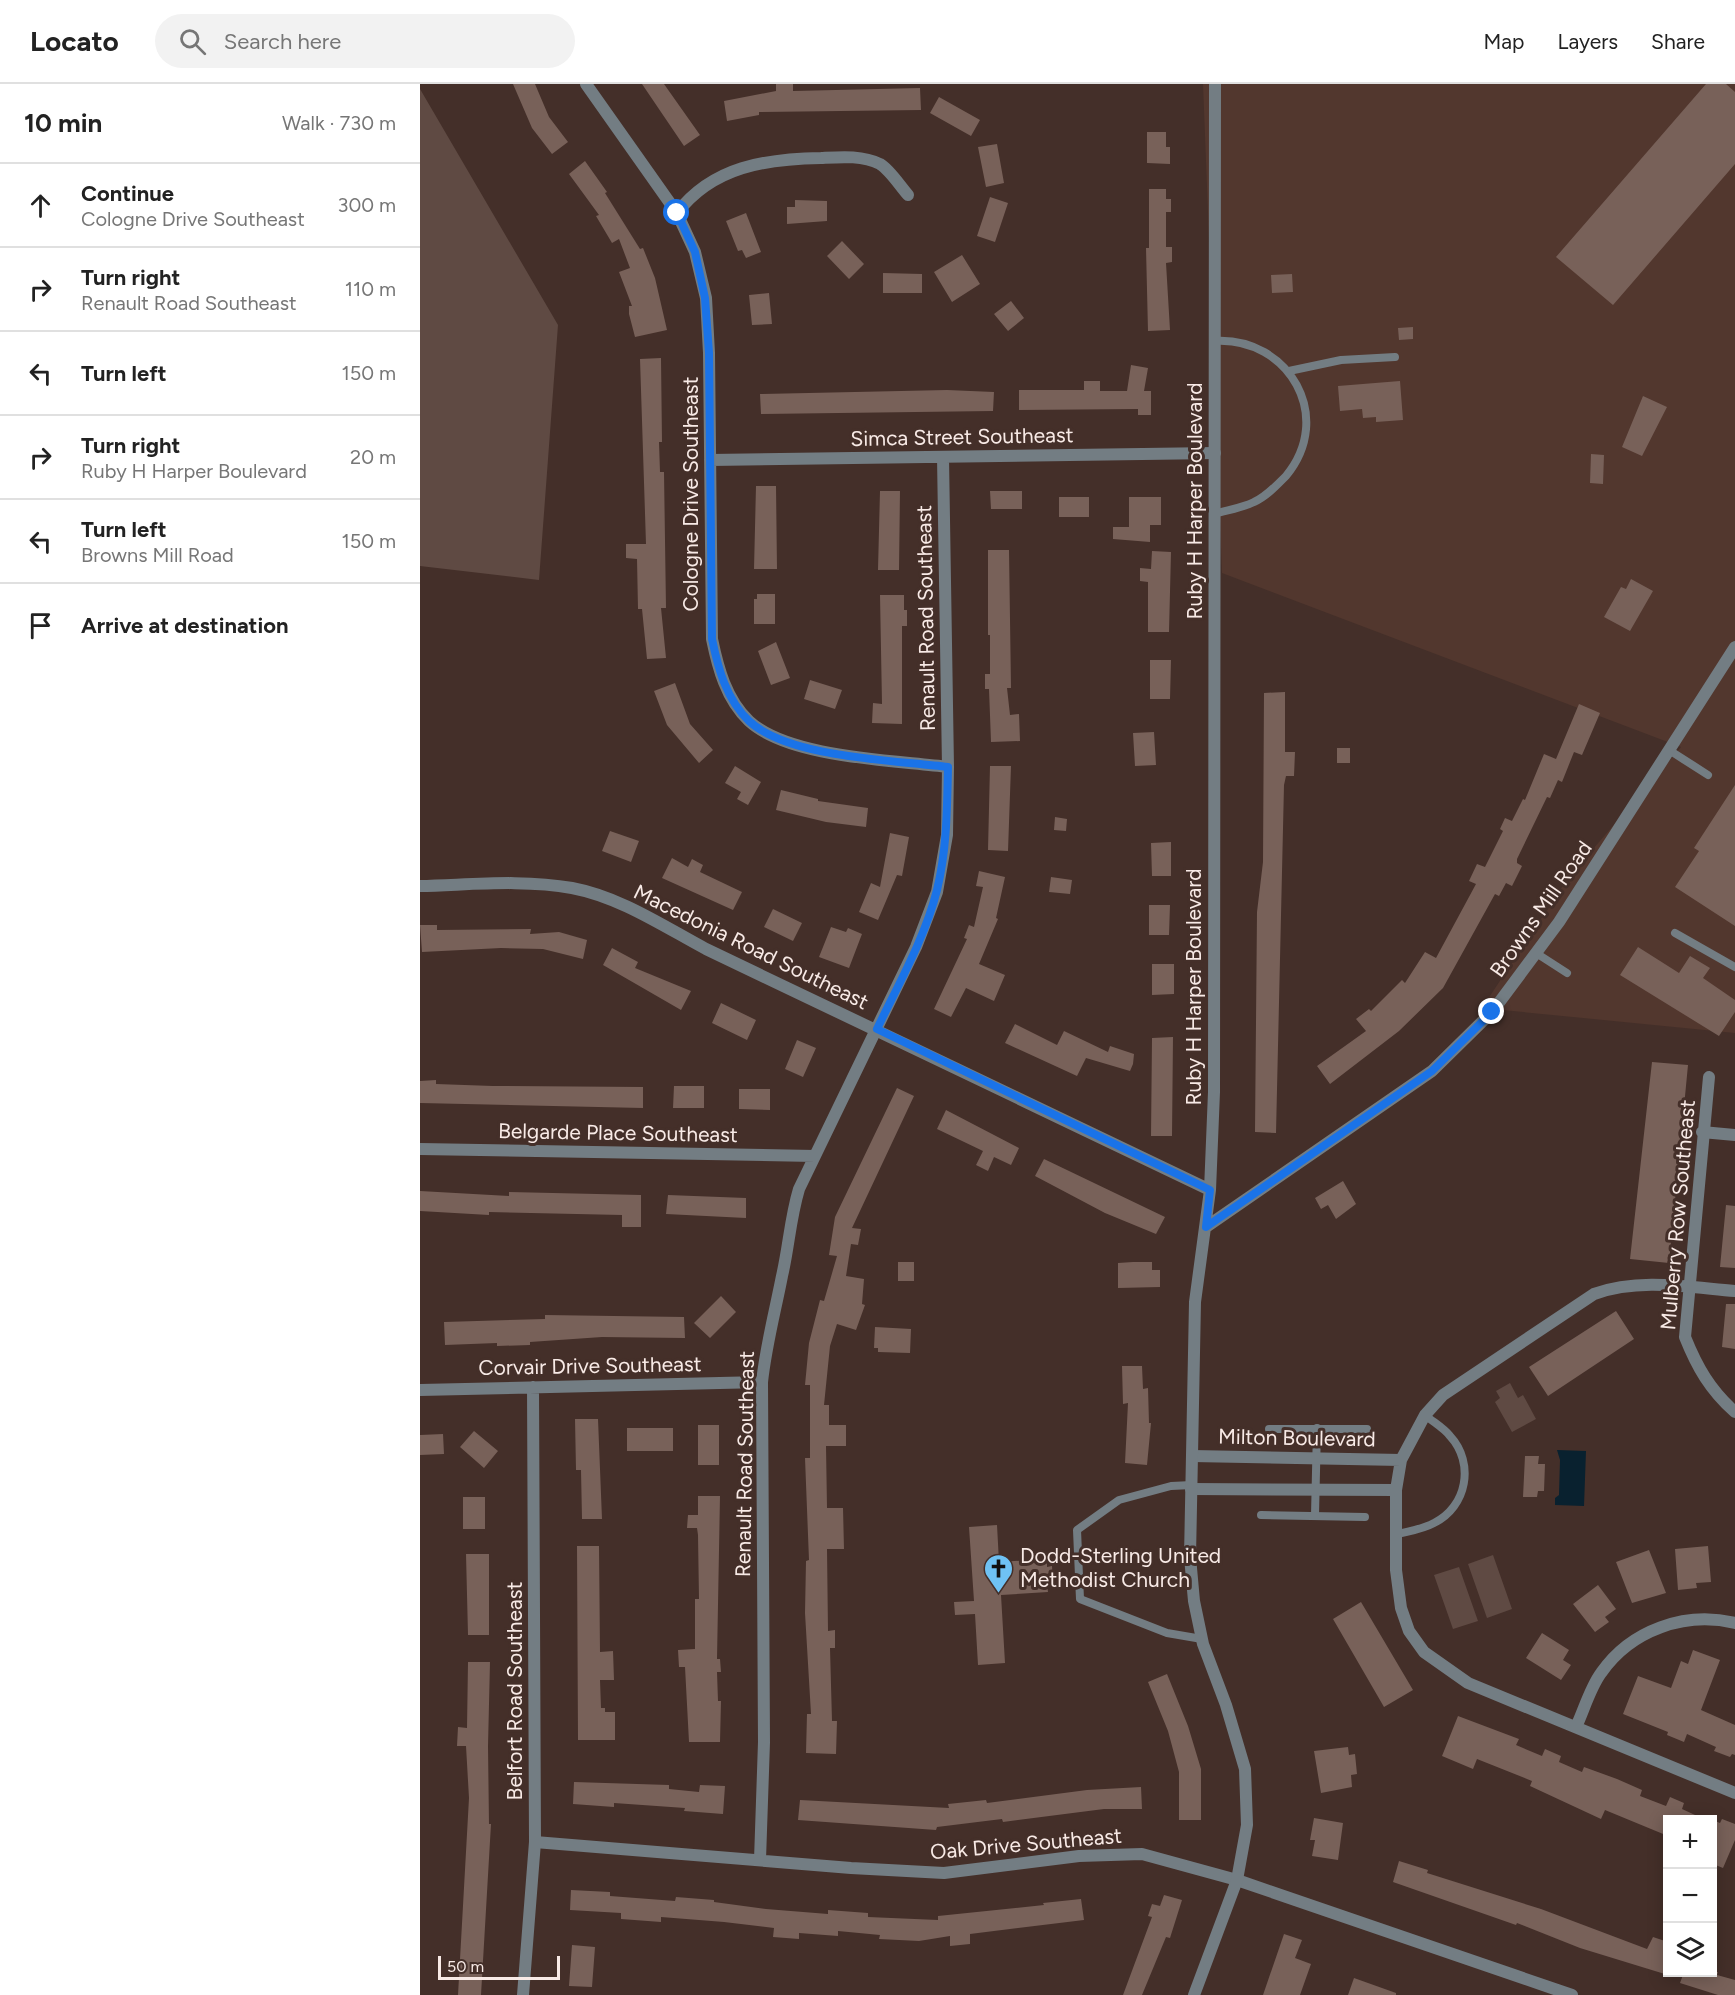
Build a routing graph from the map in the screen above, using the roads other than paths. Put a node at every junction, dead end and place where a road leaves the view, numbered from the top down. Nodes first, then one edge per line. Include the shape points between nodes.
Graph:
1 (586, 84) edge
2 (1215, 84) edge
3 (908, 195) dead end
4 (677, 213) junction
5 (1215, 341) junction
6 (1395, 357) dead end
7 (1289, 371) junction
8 (1215, 453) junction
9 (943, 457) junction
10 (710, 460) junction
11 (1214, 514) junction
12 (1735, 646) edge
13 (1669, 750) junction
14 (948, 767) junction
15 (1708, 775) dead end
16 (420, 886) edge
17 (1675, 933) dead end
18 (1536, 952) junction
19 (1735, 967) edge
20 (1568, 973) dead end
21 (877, 1029) junction
22 (1709, 1077) dead end
23 (1702, 1132) junction
24 (1735, 1135) edge
25 (420, 1149) edge
26 (815, 1156) junction
27 (1210, 1190) junction
28 (1206, 1227) junction
29 (1689, 1287) junction
30 (1735, 1291) edge
31 (762, 1382) junction
32 (533, 1387) junction
33 (420, 1390) edge
34 (1735, 1412) edge
35 (1425, 1415) junction
36 (1317, 1428) junction
37 (1269, 1429) dead end
38 (1367, 1429) dead end
39 (1192, 1456) junction
40 (1317, 1458) junction
41 (1401, 1460) junction
42 (1192, 1487) junction
43 (1315, 1489) junction
44 (1396, 1490) junction
45 (1261, 1515) dead end
46 (1315, 1515) junction
47 (1365, 1516) dead end
48 (1398, 1534) junction
49 (1735, 1623) edge
50 (1202, 1639) junction
51 (1576, 1727) junction
52 (1735, 1793) edge
53 (535, 1842) junction
54 (760, 1860) junction
55 (1237, 1880) junction
56 (523, 1995) edge
57 (1194, 1995) edge
58 (1572, 1995) edge

1 - 4 street, Cologne Drive Southeast
2 - 5 street, Ruby H Harper Boulevard
3 - 4 street via 881,165 854,157 780,159 732,171 695,194
4 - 10 street, Cologne Drive Southeast via 695,252 705,298
5 - 7 lane via 1231,340 1260,349
5 - 8 street, Ruby H Harper Boulevard
6 - 7 lane via 1341,360
7 - 11 lane via 1305,400 1307,432 1296,463 1278,485 1255,502
8 - 9 street, Simca Street Southeast
8 - 11 street, Ruby H Harper Boulevard
9 - 10 street, Simca Street Southeast
9 - 14 street, Renault Road Southeast
10 - 14 street, Cologne Drive Southeast via 712,639 719,675 739,709 764,732 802,748
11 - 27 street, Ruby H Harper Boulevard via 1214,1092
12 - 13 street, Browns Mill Road
13 - 15 lane
13 - 18 street, Browns Mill Road
14 - 21 street, Renault Road Southeast via 947,835 937,892
16 - 21 street, Macedonia Road Southeast via 508,884 572,888 625,906 706,949
17 - 19 lane
18 - 20 lane
18 - 28 street, Browns Mill Road via 1492,1012 1432,1071
21 - 26 street, Renault Road Southeast
21 - 27 street, Macedonia Road Southeast
22 - 23 street, Mulberry Row Southeast
23 - 24 street
23 - 29 street, Mulberry Row Southeast
25 - 26 street, Belgarde Place Southeast
26 - 31 street, Renault Road Southeast via 790,1219
27 - 28 street, Ruby H Harper Boulevard
28 - 39 street, Ruby H Harper Boulevard via 1195,1302
29 - 30 street
29 - 34 street, Mulberry Row Southeast via 1685,1337 1699,1370 1717,1396
29 - 35 street via 1644,1284 1594,1294 1443,1395
31 - 32 street, Corvair Drive Southeast
31 - 54 street, Renault Road Southeast via 764,1742
32 - 33 street, Corvair Drive Southeast
32 - 53 street, Belfort Road Southeast
35 - 41 street
35 - 48 lane via 1451,1436 1462,1456 1465,1486 1445,1517
36 - 37 lane
36 - 38 lane
36 - 40 lane
39 - 40 street, Milton Boulevard
39 - 42 street, Ruby H Harper Boulevard
40 - 41 street, Milton Boulevard
40 - 43 lane
41 - 44 street
42 - 43 street
42 - 50 street, Ruby H Harper Boulevard via 1190,1557
42 - 50 lane via 1171,1486 1119,1500 1077,1530 1080,1599 1167,1633
43 - 44 street
43 - 46 lane
44 - 48 street
45 - 46 lane
46 - 47 lane
48 - 51 street via 1396,1570 1401,1608 1409,1631 1424,1652 1468,1683
49 - 51 street via 1705,1618 1673,1622 1644,1634 1615,1654 1599,1675
50 - 55 street, Ruby H Harper Boulevard via 1245,1769 1246,1825
51 - 52 street
53 - 54 street, Oak Drive Southeast
53 - 56 street, Belfort Road Southeast
54 - 55 street, Oak Drive Southeast via 944,1873 1079,1856 1142,1854
55 - 57 street
55 - 58 street, Oak Drive Southeast

